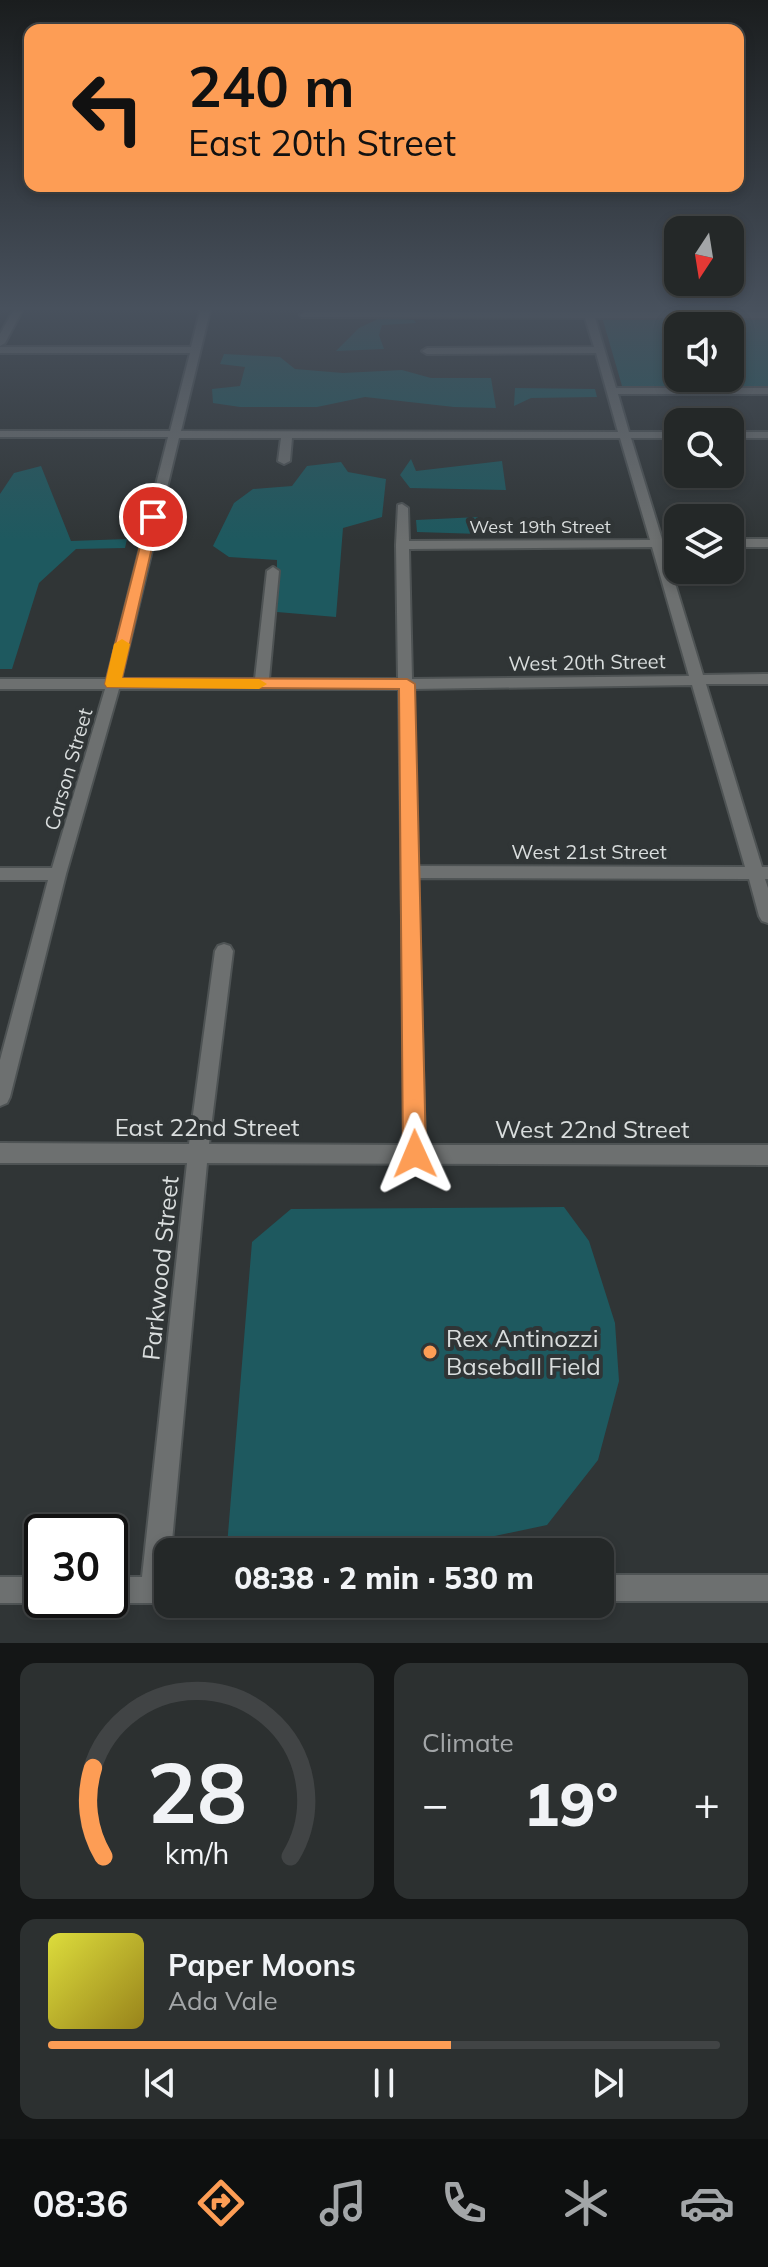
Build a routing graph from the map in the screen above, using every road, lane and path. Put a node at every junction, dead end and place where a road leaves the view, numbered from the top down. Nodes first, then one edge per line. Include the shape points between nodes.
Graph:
1 (185, 388) edge
2 (611, 388) edge
3 (612, 391) junction
4 (768, 391) edge
5 (0, 434) edge
6 (173, 434) junction
7 (287, 434) junction
8 (625, 435) junction
9 (664, 435) edge
10 (744, 435) edge
11 (768, 435) edge
12 (284, 461) dead end
13 (402, 508) dead end
14 (657, 543) junction
15 (664, 543) edge
16 (744, 543) edge
17 (768, 543) edge
18 (402, 545) junction
19 (273, 571) dead end
20 (698, 679) junction
21 (768, 679) edge
22 (0, 684) edge
23 (113, 684) junction
24 (262, 684) junction
25 (407, 684) junction
26 (409, 872) junction
27 (762, 873) edge
28 (0, 874) edge
29 (58, 874) junction
30 (768, 916) edge
31 (224, 951) dead end
32 (0, 1097) edge
33 (0, 1153) edge
34 (198, 1153) junction
35 (415, 1154) junction
36 (768, 1155) edge
37 (165, 1538) edge
38 (614, 1588) edge
39 (768, 1588) edge
40 (0, 1590) edge
41 (24, 1590) edge
42 (128, 1590) edge
43 (154, 1590) edge

1 - 6 street, Carson Street
2 - 3 street
3 - 4 street
3 - 8 street
5 - 6 street
6 - 7 street
6 - 23 street, Carson Street
7 - 8 street
7 - 12 street
8 - 9 street
8 - 14 street
10 - 11 street
13 - 18 street
14 - 15 street, West 19th Street
14 - 18 street, West 19th Street
14 - 20 street
16 - 17 street
18 - 25 street
19 - 24 street
20 - 21 street, West 20th Street
20 - 25 street, West 20th Street
20 - 27 street
22 - 23 street, West 20th Street
23 - 24 street, West 20th Street
23 - 29 street, Carson Street
24 - 25 street, West 20th Street
25 - 26 street
26 - 27 street, West 21st Street
26 - 35 street
27 - 30 street
28 - 29 street
29 - 32 street, Carson Street
31 - 34 street, Parkwood Street
33 - 34 street, East 22nd Street
34 - 35 street, East 22nd Street
34 - 37 street, Parkwood Street
35 - 36 street, West 22nd Street
38 - 39 street
40 - 41 street
42 - 43 street

